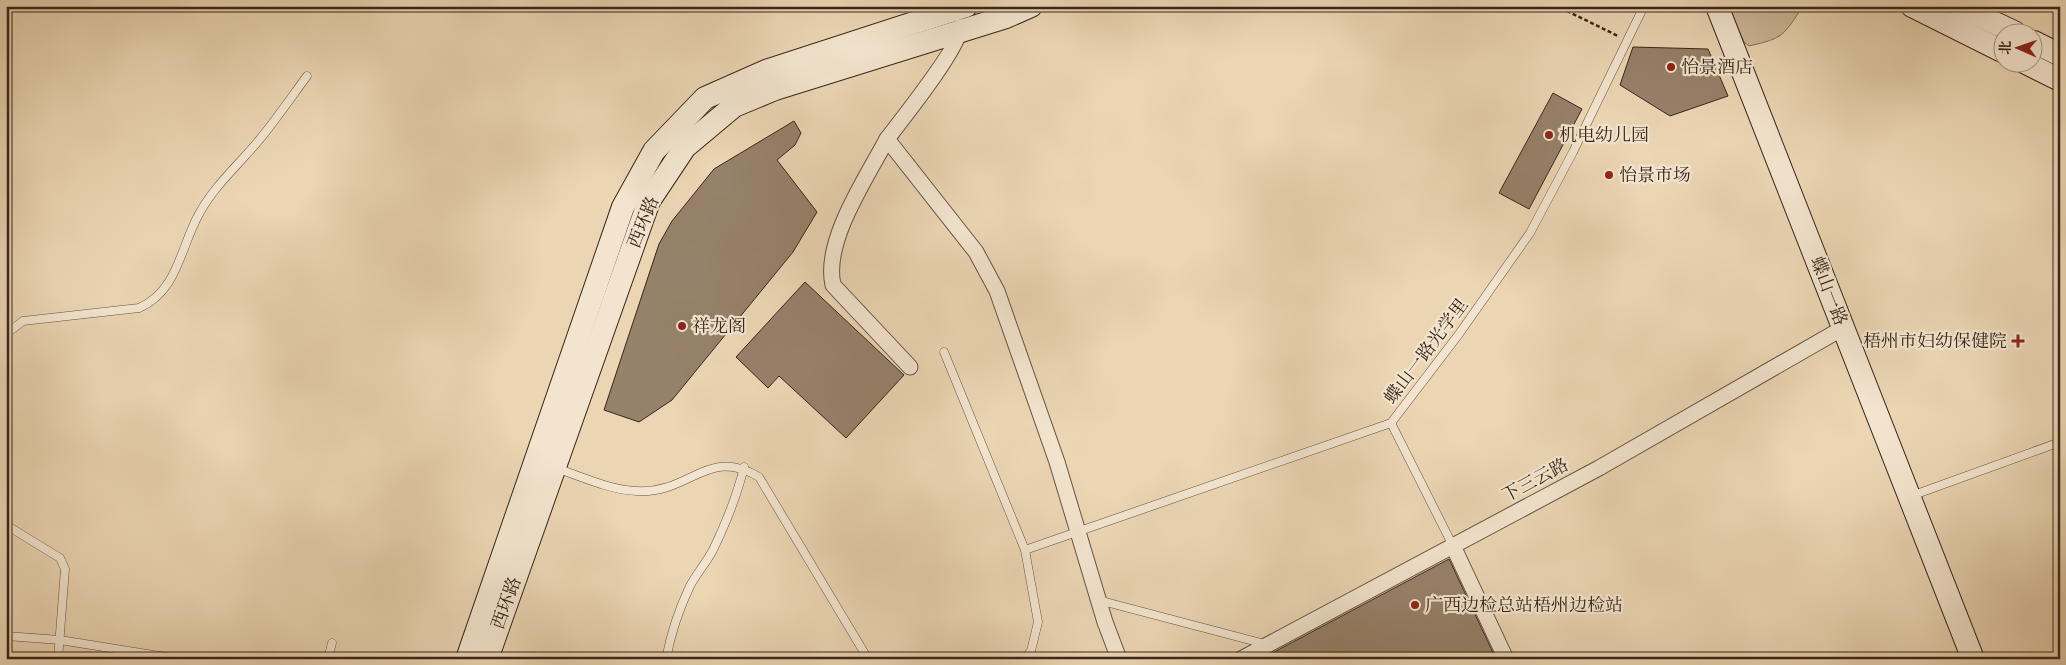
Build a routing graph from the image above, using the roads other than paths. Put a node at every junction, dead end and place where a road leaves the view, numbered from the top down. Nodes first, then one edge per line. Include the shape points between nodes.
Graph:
1 (1031, 6) edge
2 (1644, 6) edge
3 (1717, 6) edge
4 (1912, 6) edge
5 (1959, 6) edge
6 (961, 16) edge
7 (1994, 23) edge
8 (1994, 47) edge
9 (2044, 47) edge
10 (2060, 55) edge
11 (2044, 72) edge
12 (307, 76) dead end
13 (2060, 80) edge
14 (887, 139) junction
15 (1844, 328) junction
16 (6, 334) edge
17 (944, 352) dead end
18 (910, 367) dead end
19 (1391, 423) junction
20 (2060, 442) edge
21 (744, 467) junction
22 (554, 468) junction
23 (1910, 497) junction
24 (6, 525) edge
25 (1078, 532) junction
26 (1453, 546) junction
27 (1025, 550) junction
28 (1098, 600) junction
29 (6, 636) edge
30 (60, 640) junction
31 (332, 643) dead end
32 (1267, 645) junction
33 (58, 659) edge
34 (178, 659) edge
35 (328, 659) edge
36 (467, 659) edge
37 (487, 659) edge
38 (666, 659) edge
39 (868, 659) edge
40 (1024, 659) edge
41 (1119, 659) edge
42 (1241, 659) edge
43 (1506, 659) edge
44 (1973, 659) edge

1 - 6 main road, 西环路 via 1006,17
2 - 19 lane, 蝶山一路光学里 via 1530,233
3 - 15 main road, 蝶山一路
4 - 8 main road
5 - 7 main road
6 - 14 street via 947,56
6 - 22 main road, 西环路 via 734,106 685,147 649,202
6 - 36 main road, 西环路 via 766,71 705,98 654,151 623,207
9 - 10 main road
11 - 13 main road
12 - 16 lane via 264,134 210,196 178,265 153,302 139,308 23,321
14 - 18 street via 849,211 830,273 833,285
14 - 25 street via 976,252 996,292 1057,462
15 - 23 main road, 蝶山一路
15 - 26 street, 下三云路 via 1599,468
17 - 27 lane
19 - 25 lane, 蝶山一路光学里
19 - 26 lane
20 - 23 lane
21 - 22 lane via 709,468 664,490 637,491
21 - 38 lane via 734,502 676,619
21 - 39 lane via 759,477
22 - 37 main road, 西环路
23 - 44 main road, 蝶山一路
24 - 30 lane via 60,558 64,570
25 - 27 lane, 蝶山一路光学里
25 - 28 street
26 - 32 street, 下三云路
26 - 43 street
27 - 40 lane via 1038,622 1031,651
28 - 32 lane
28 - 41 street
29 - 30 lane
30 - 33 lane
30 - 34 lane
31 - 35 lane
32 - 42 street, 下三云路

